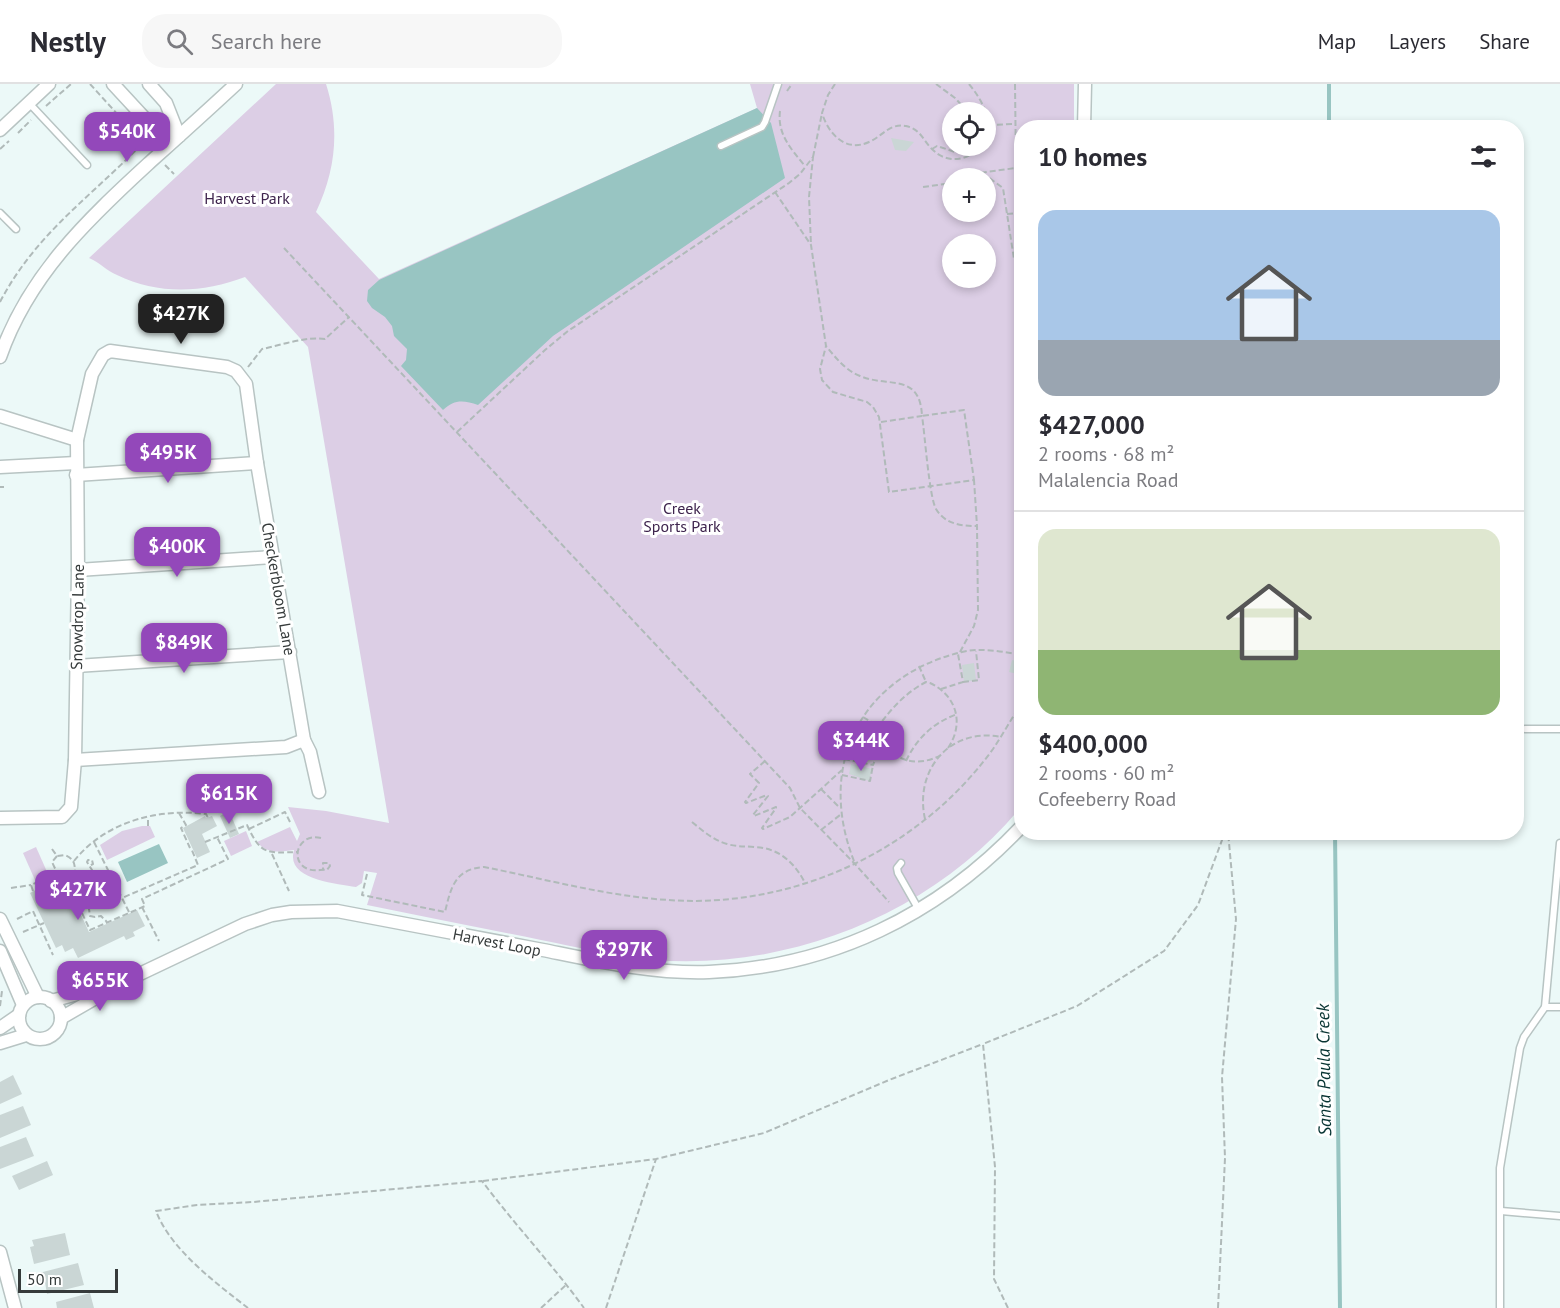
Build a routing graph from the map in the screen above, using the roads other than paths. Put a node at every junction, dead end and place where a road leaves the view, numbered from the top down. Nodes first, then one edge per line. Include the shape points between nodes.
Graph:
1 (49, 84) edge
2 (113, 84) edge
3 (149, 84) edge
4 (236, 84) edge
5 (778, 84) edge
6 (1085, 84) edge
7 (29, 103) junction
8 (1084, 120) edge
9 (0, 130) edge
10 (179, 136) junction
11 (721, 146) dead end
12 (87, 165) dead end
13 (0, 213) edge
14 (16, 229) dead end
15 (103, 355) joint
16 (0, 357) edge
17 (0, 416) edge
18 (77, 440) junction
19 (257, 463) junction
20 (0, 468) edge
21 (76, 469) junction
22 (273, 557) junction
23 (78, 570) junction
24 (290, 652) junction
25 (76, 666) junction
26 (1525, 729) dead end
27 (1560, 729) edge
28 (304, 740) junction
29 (75, 760) junction
30 (319, 792) dead end
31 (0, 818) edge
32 (1014, 834) edge
33 (1560, 843) edge
34 (901, 863) dead end
35 (1559, 872) edge
36 (919, 910) junction
37 (0, 918) edge
38 (0, 951) edge
39 (125, 981) junction
40 (38, 997) junction
41 (51, 1001) junction
42 (1545, 1007) junction
43 (1560, 1007) edge
44 (21, 1010) junction
45 (61, 1018) junction
46 (0, 1028) edge
47 (26, 1035) junction
48 (0, 1043) edge
49 (1501, 1211) junction
50 (1560, 1216) edge
51 (0, 1252) edge
52 (15, 1308) edge
53 (1500, 1308) edge

1 - 7 street
2 - 10 street via 150,124
3 - 10 street via 166,103
4 - 10 street
5 - 11 lane via 762,127
6 - 8 street
7 - 9 street
7 - 12 lane
10 - 16 street via 95,214 52,261 20,309
13 - 14 lane
15 - 18 street, Snowdrop Lane via 92,374
15 - 19 street, Checkerbloom Lane via 121,351 236,371 244,380
17 - 18 street
18 - 21 street, Snowdrop Lane
19 - 21 street
19 - 22 street, Checkerbloom Lane
20 - 21 street
21 - 23 street, Snowdrop Lane
22 - 23 street
22 - 24 street, Checkerbloom Lane
23 - 25 street, Snowdrop Lane
24 - 25 street
24 - 28 street, Checkerbloom Lane
25 - 29 street, Snowdrop Lane
26 - 27 lane
28 - 29 street via 286,747
28 - 30 street, Checkerbloom Lane
29 - 31 street, Snowdrop Lane via 67,814 52,818
32 - 36 street, Harvest Loop via 976,870
33 - 35 lane
34 - 36 lane via 898,873
35 - 42 lane
36 - 39 street, Harvest Loop via 823,953 772,965 708,972 625,966 337,911 306,910 245,924
37 - 40 street
38 - 44 street
39 - 41 street, Harvest Loop
39 - 45 street, Harvest Loop
40 - 41 street
40 - 44 street via 28,1000
41 - 45 street
42 - 43 lane
42 - 49 lane via 1520,1048 1500,1168
44 - 46 street
44 - 47 street via 20,1027
45 - 47 street via 56,1032 48,1038
47 - 48 street
49 - 50 lane
49 - 53 lane
51 - 52 street

